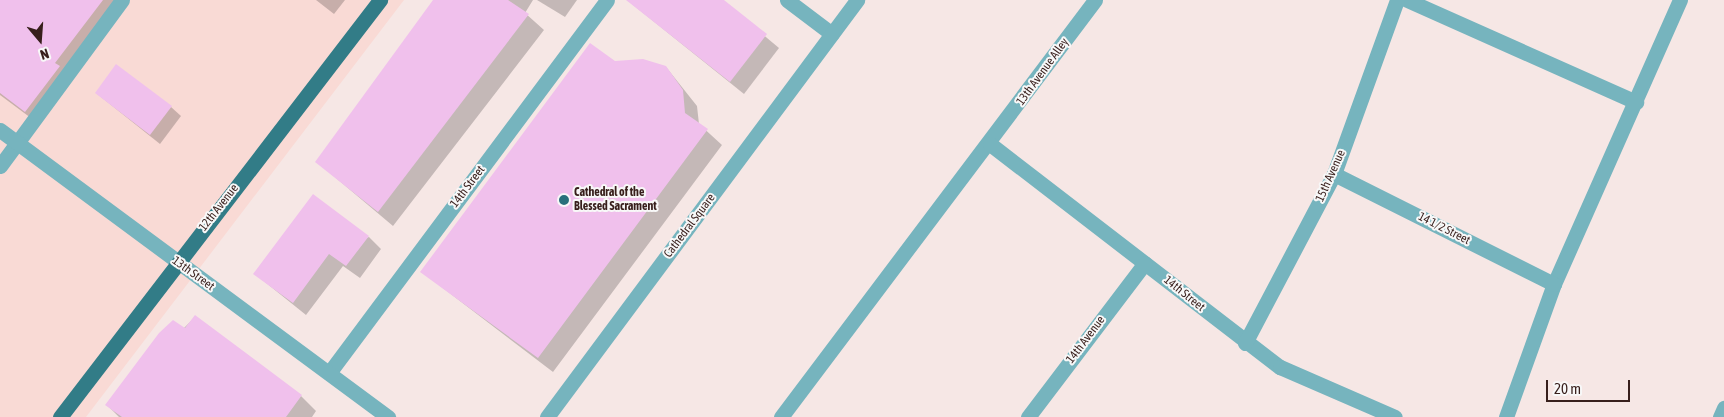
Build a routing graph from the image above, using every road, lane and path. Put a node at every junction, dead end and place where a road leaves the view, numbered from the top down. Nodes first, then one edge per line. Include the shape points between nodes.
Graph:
1 (122, 0) edge
2 (380, 0) edge
3 (607, 0) edge
4 (787, 0) edge
5 (857, 0) edge
6 (1096, 0) edge
7 (1398, 0) edge
8 (1407, 0) edge
9 (1680, 0) edge
10 (832, 34) junction
11 (1636, 102) junction
12 (0, 130) edge
13 (17, 143) junction
14 (990, 144) junction
15 (0, 166) edge
16 (1334, 174) junction
17 (177, 262) junction
18 (1145, 263) junction
19 (1554, 284) junction
20 (1245, 343) junction
21 (330, 373) junction
22 (1724, 408) edge
23 (60, 417) edge
24 (388, 417) edge
25 (547, 417) edge
26 (781, 417) edge
27 (1028, 417) edge
28 (1395, 417) edge
29 (1506, 417) edge
30 (1720, 417) edge

1 - 13 street
2 - 17 main road, 12th Avenue
3 - 21 street, 14th Street
4 - 10 street
5 - 10 street, Cathedral Square
6 - 14 street, 13th Avenue Alley
7 - 16 street, 15th Avenue
8 - 11 street
9 - 11 street
10 - 25 street, Cathedral Square
11 - 19 street
12 - 13 street, 13th Street
13 - 15 street
13 - 17 street, 13th Street
14 - 18 street, 14th Street
14 - 26 street, 13th Avenue Alley
16 - 19 street, 14 1/2 Street
16 - 20 street, 15th Avenue
17 - 21 street, 13th Street
17 - 23 main road, 12th Avenue
18 - 20 street, 14th Street
18 - 27 street, 14th Avenue
19 - 29 street
20 - 28 street, 14th Street via 1280,367
21 - 24 street, 13th Street
22 - 30 street

